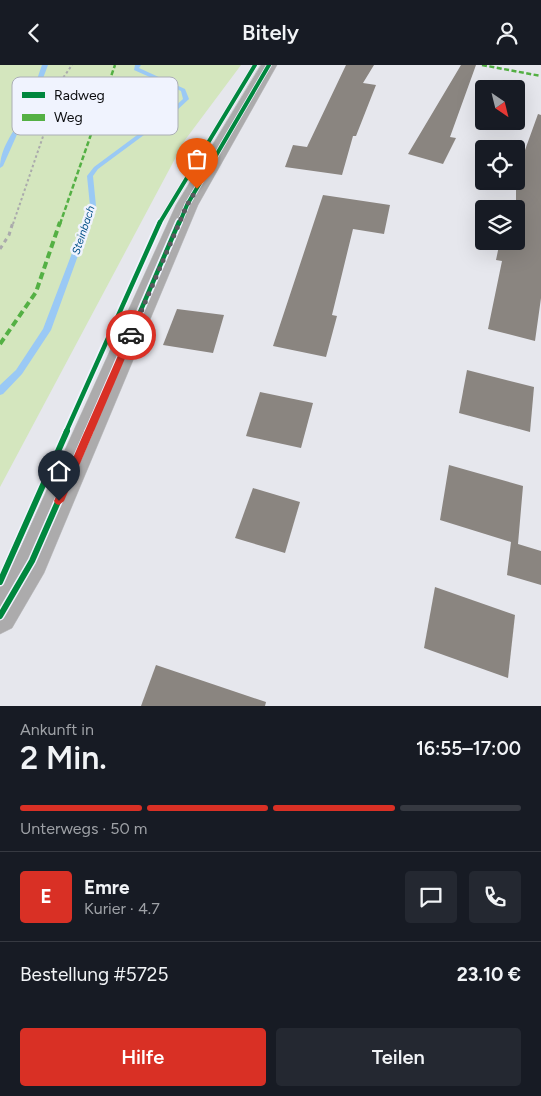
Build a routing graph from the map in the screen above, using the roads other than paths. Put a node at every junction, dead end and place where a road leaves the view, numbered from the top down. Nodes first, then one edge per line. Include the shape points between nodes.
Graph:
1 (269, 65) edge
2 (0, 616) edge

1 - 2 street via 187,205 32,561

